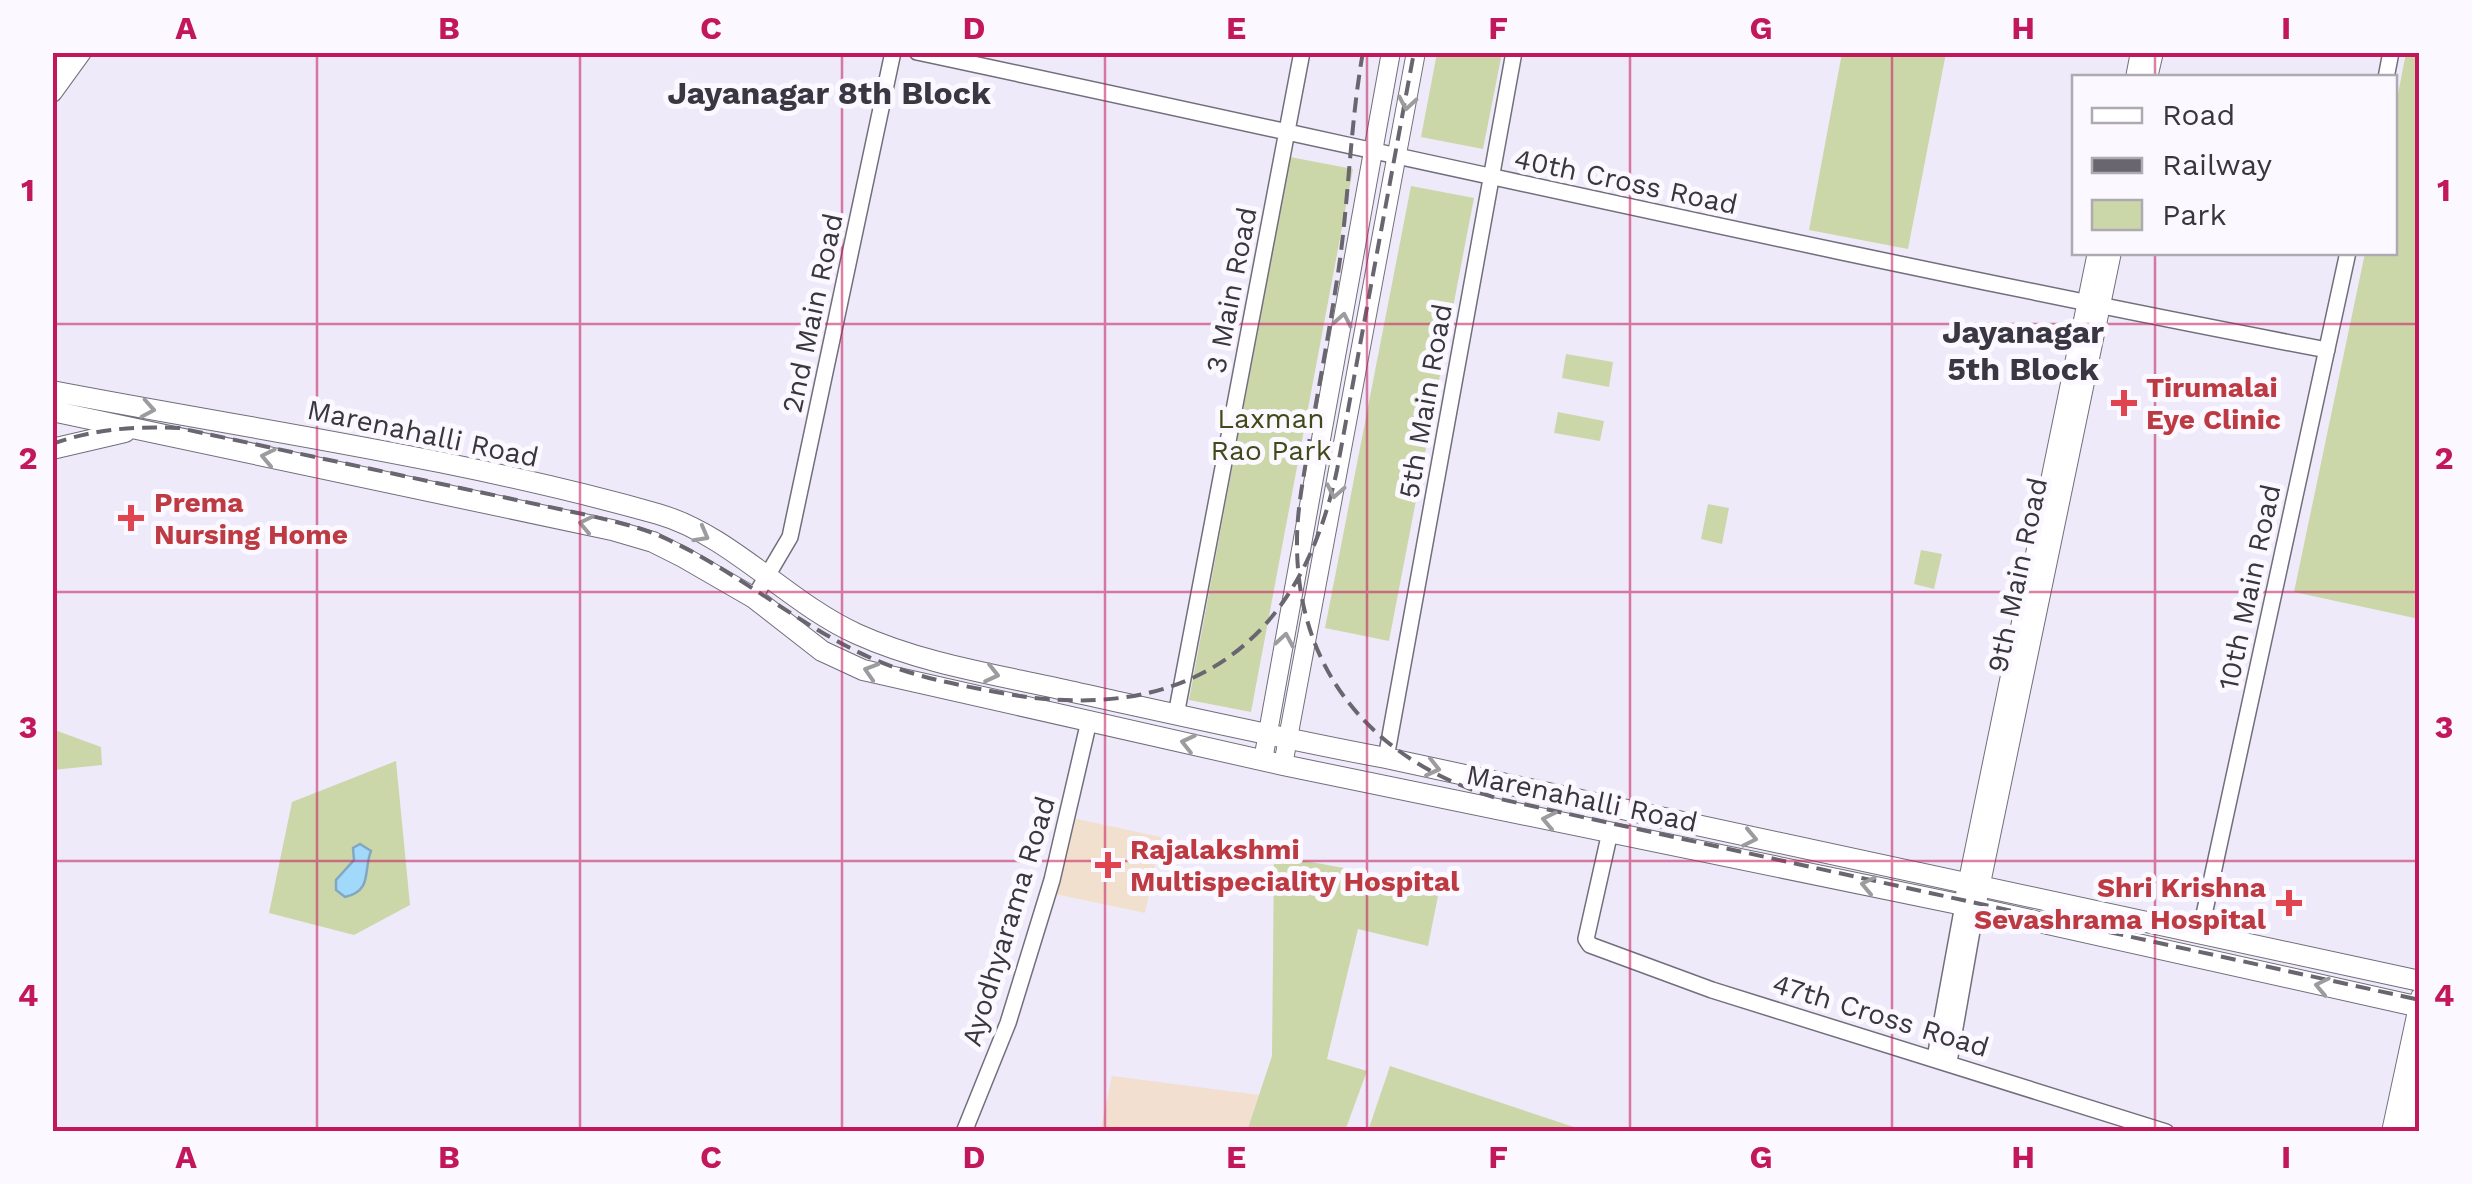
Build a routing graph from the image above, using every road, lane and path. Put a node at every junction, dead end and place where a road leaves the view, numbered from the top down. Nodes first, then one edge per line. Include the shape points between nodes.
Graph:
1 (61, 52) edge
2 (81, 52) edge
3 (894, 52) edge
4 (917, 52) edge
5 (1302, 52) edge
6 (1392, 52) edge
7 (1416, 52) edge
8 (1514, 52) edge
9 (52, 65) edge
10 (52, 92) edge
11 (1288, 131) junction
12 (1376, 150) junction
13 (1398, 154) junction
14 (1492, 177) junction
15 (2098, 255) edge
16 (2111, 255) edge
17 (2347, 255) edge
18 (2093, 304) junction
19 (2326, 350) junction
20 (52, 391) edge
21 (52, 410) edge
22 (142, 430) junction
23 (52, 449) edge
24 (766, 578) junction
25 (754, 598) junction
26 (1176, 714) junction
27 (1089, 721) junction
28 (1278, 738) junction
29 (1386, 758) junction
30 (1273, 762) junction
31 (1610, 832) junction
32 (1972, 896) junction
33 (2200, 933) junction
34 (2420, 981) edge
35 (2419, 1003) edge
36 (1942, 1060) junction
37 (2420, 1064) edge
38 (964, 1132) edge
39 (2166, 1132) edge
40 (2390, 1132) edge
41 (2405, 1132) edge

1 - 9 main road
2 - 10 main road
3 - 24 street, 2nd Main Road via 790,537
4 - 11 street, 40th Cross Road
5 - 11 street, 3 Main Road
6 - 12 main road
7 -> 13 main road
8 - 14 street, 5th Main Road
11 - 12 street, 40th Cross Road
11 - 26 street, 3 Main Road
12 - 13 street, 40th Cross Road
28 -> 12 main road
13 - 14 street, 40th Cross Road
13 -> 28 main road
14 - 18 street, 40th Cross Road
14 - 29 street, 5th Main Road
15 - 18 main road, 9th Main Road
16 - 18 main road, 9th Main Road
17 - 19 street, 10th Main Road
18 - 19 street, 40th Cross Road
18 - 32 main road, 9th Main Road
19 - 33 street, 10th Main Road
20 -> 24 main road, Marenahalli Road via 404,453 662,515 706,534
21 - 22 main road, Marenahalli Road
22 - 23 main road
25 -> 22 main road, Marenahalli Road via 653,542 612,530
24 - 25 street
24 -> 26 main road, Marenahalli Road via 859,635 948,664
27 -> 25 main road, Marenahalli Road via 863,670 822,650
26 - 28 main road, Marenahalli Road
30 -> 27 main road, Marenahalli Road
27 - 38 street, Ayodhyarama Road via 1052,880 1008,1022
28 - 29 main road, Marenahalli Road
28 - 30 main road
29 -> 32 main road, Marenahalli Road
31 -> 30 main road, Marenahalli Road
32 -> 31 main road, Marenahalli Road
31 - 36 street, 47th Cross Road via 1590,945
32 - 33 main road, Marenahalli Road
35 -> 32 main road, Marenahalli Road
32 - 36 street
33 - 34 main road, Marenahalli Road
35 - 40 main road
36 - 39 street, 47th Cross Road
37 - 41 main road

